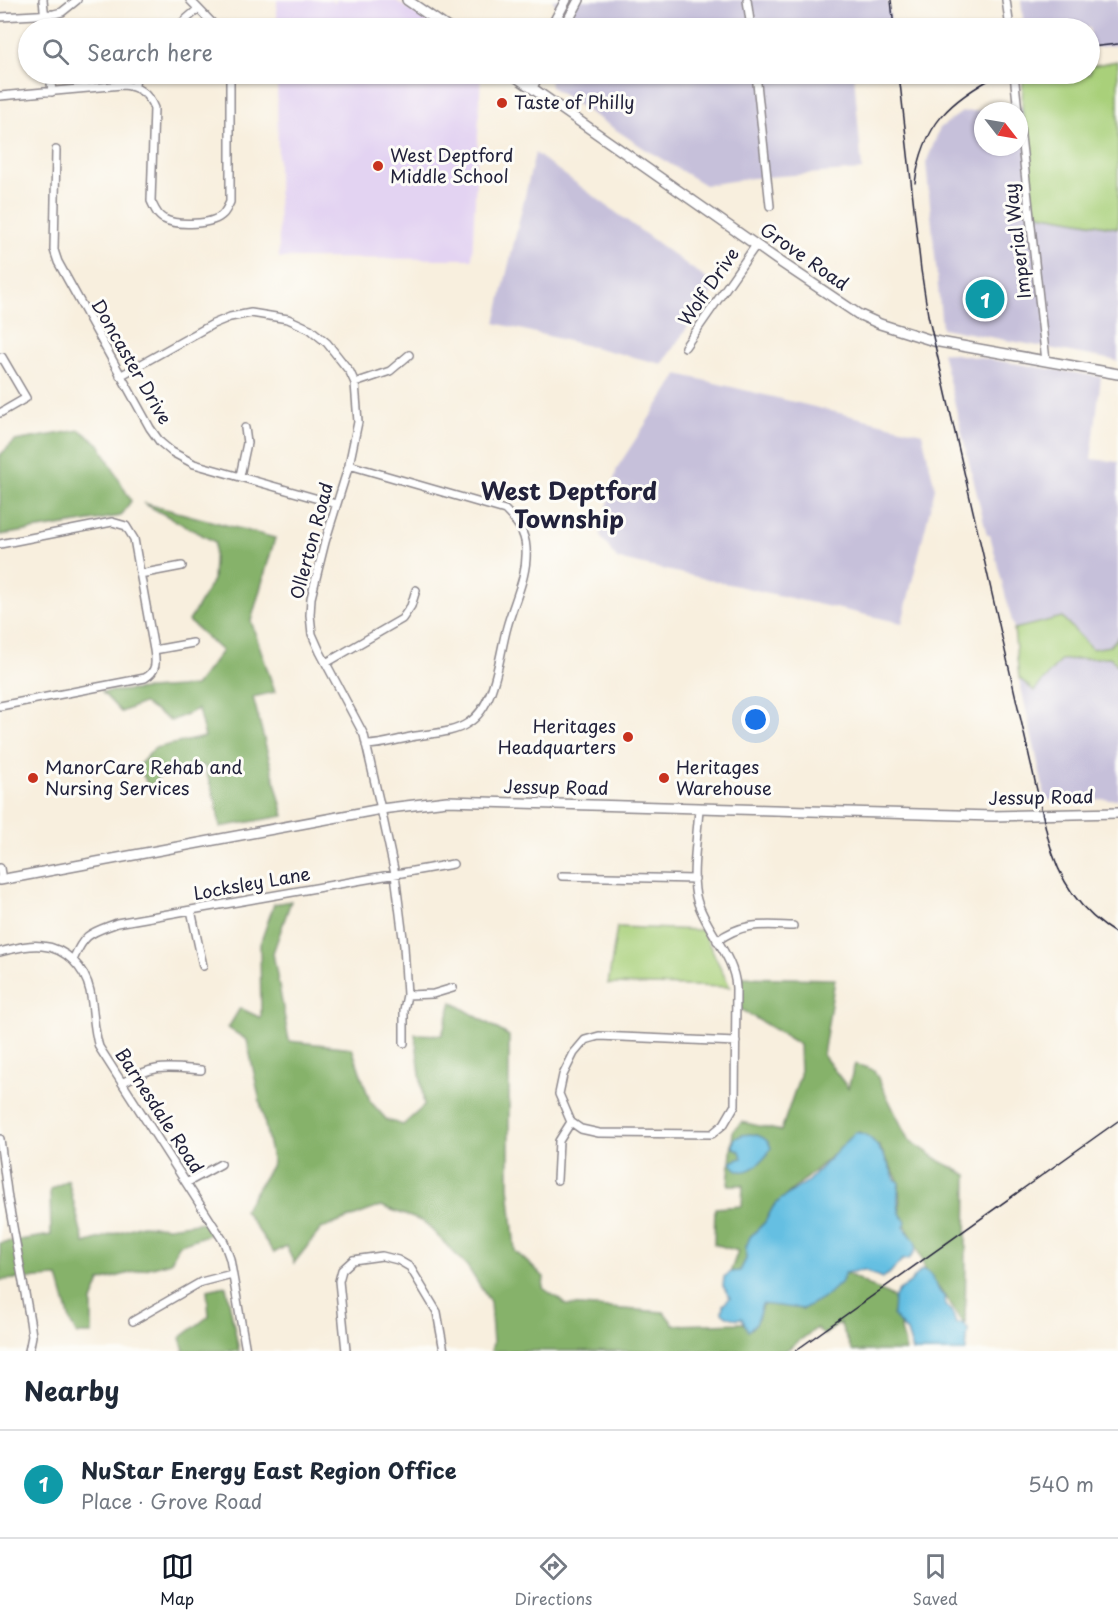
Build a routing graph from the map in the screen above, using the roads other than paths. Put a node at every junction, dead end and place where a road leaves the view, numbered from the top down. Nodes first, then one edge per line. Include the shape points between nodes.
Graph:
1 (43, 0) edge
2 (77, 0) edge
3 (190, 0) edge
4 (407, 0) edge
5 (566, 0) edge
6 (579, 0) edge
7 (747, 0) edge
8 (1006, 0) edge
9 (198, 9) junction
10 (45, 15) junction
11 (0, 17) edge
12 (45, 18) edge
13 (188, 18) edge
14 (207, 18) edge
15 (433, 18) edge
16 (556, 18) edge
17 (569, 18) edge
18 (750, 18) edge
19 (1009, 18) edge
20 (51, 84) edge
21 (230, 84) edge
22 (530, 84) edge
23 (534, 84) edge
24 (757, 84) edge
25 (1015, 84) edge
26 (135, 86) joint
27 (532, 87) junction
28 (52, 92) junction
29 (0, 96) edge
30 (1017, 102) edge
31 (57, 150) dead end
32 (1023, 156) edge
33 (771, 206) dead end
34 (756, 245) junction
35 (685, 347) dead end
36 (409, 355) dead end
37 (0, 359) edge
38 (1046, 361) junction
39 (1118, 374) edge
40 (120, 376) junction
41 (355, 383) junction
42 (0, 413) edge
43 (245, 428) dead end
44 (349, 465) junction
45 (240, 476) junction
46 (336, 504) junction
47 (0, 544) edge
48 (182, 566) dead end
49 (140, 574) junction
50 (416, 590) dead end
51 (193, 643) dead end
52 (154, 650) junction
53 (326, 663) junction
54 (0, 706) edge
55 (366, 745) junction
56 (699, 808) junction
57 (381, 809) junction
58 (1118, 813) edge
59 (453, 864) dead end
60 (0, 868) edge
61 (395, 874) junction
62 (562, 876) dead end
63 (695, 879) junction
64 (1, 880) edge
65 (190, 910) junction
66 (792, 926) dead end
67 (717, 940) junction
68 (0, 952) edge
69 (73, 960) junction
70 (203, 966) dead end
71 (453, 988) dead end
72 (407, 995) junction
73 (736, 1041) junction
74 (404, 1043) dead end
75 (201, 1070) dead end
76 (122, 1083) junction
77 (571, 1122) junction
78 (0, 1139) edge
79 (221, 1164) dead end
80 (557, 1180) dead end
81 (188, 1182) junction
82 (4, 1200) edge
83 (232, 1274) junction
84 (133, 1321) dead end
85 (29, 1351) edge
86 (246, 1351) edge
87 (346, 1351) edge
88 (444, 1351) edge

1 - 10 street
2 - 10 street via 62,12
3 - 9 street
4 - 15 street
5 - 16 street
6 - 17 street
7 - 18 street
8 - 19 street
9 - 13 street
9 - 14 street
10 - 11 street
10 - 12 street
20 - 28 street
21 - 26 street via 230,202 223,214 210,222 176,222 163,219 155,210 151,201 153,108 147,95
22 - 27 street, Grove Road
23 - 27 street
24 - 33 street
25 - 30 street
26 - 28 street
27 - 34 street, Grove Road
28 - 29 street
31 - 40 street, Doncaster Drive via 57,262
32 - 38 street, Imperial Way
34 - 35 street, Wolf Drive
34 - 38 street, Grove Road via 848,308 880,324 934,341
36 - 41 street via 390,371
37 - 42 street via 26,398
38 - 39 street, Grove Road
40 - 41 street, Ollerton Road via 213,324 251,313 288,319 310,329 327,343
40 - 45 street, Doncaster Drive via 150,428 172,453 194,464
41 - 44 street, Ollerton Road via 358,422
43 - 45 street via 247,443
44 - 46 street, Ollerton Road
44 - 55 street via 505,510 521,527 526,548 525,572 507,626 498,670 487,699 474,718 440,733
45 - 46 street, Doncaster Drive
46 - 53 street, Ollerton Road via 311,598 312,634
47 - 49 street via 117,522 132,533
48 - 49 street
49 - 52 street
50 - 53 street via 402,619
51 - 52 street
52 - 54 street via 155,666 145,678
53 - 55 street, Ollerton Road
55 - 57 street, Ollerton Road
56 - 57 street, Jessup Road via 447,801
56 - 58 street, Jessup Road via 993,816
56 - 63 street
57 - 61 street, Ollerton Road
57 - 64 street, Jessup Road
59 - 61 street, Locksley Lane
60 - 64 street
61 - 65 street, Locksley Lane
61 - 72 street, Ollerton Road
62 - 63 street
63 - 67 street via 696,899
65 - 69 street, Locksley Lane via 117,923 88,934
65 - 70 street
66 - 67 street via 751,925 734,929
67 - 73 street via 736,974
68 - 69 street via 41,945
69 - 76 street, Barnesdale Road via 87,979 99,1047
71 - 72 street
72 - 74 street, Ollerton Road
73 - 77 street via 599,1036 585,1040 563,1075 559,1094
73 - 77 street via 735,1105 724,1124 712,1134 598,1133
75 - 76 street via 156,1068
76 - 81 street, Barnesdale Road
77 - 80 street via 559,1141
78 - 82 street
79 - 81 street
81 - 83 street, Barnesdale Road via 224,1242
82 - 85 street via 30,1321
83 - 84 street via 201,1282
83 - 86 street, Barnesdale Road
87 - 88 street via 339,1281 342,1270 353,1260 382,1256 410,1267 437,1312

